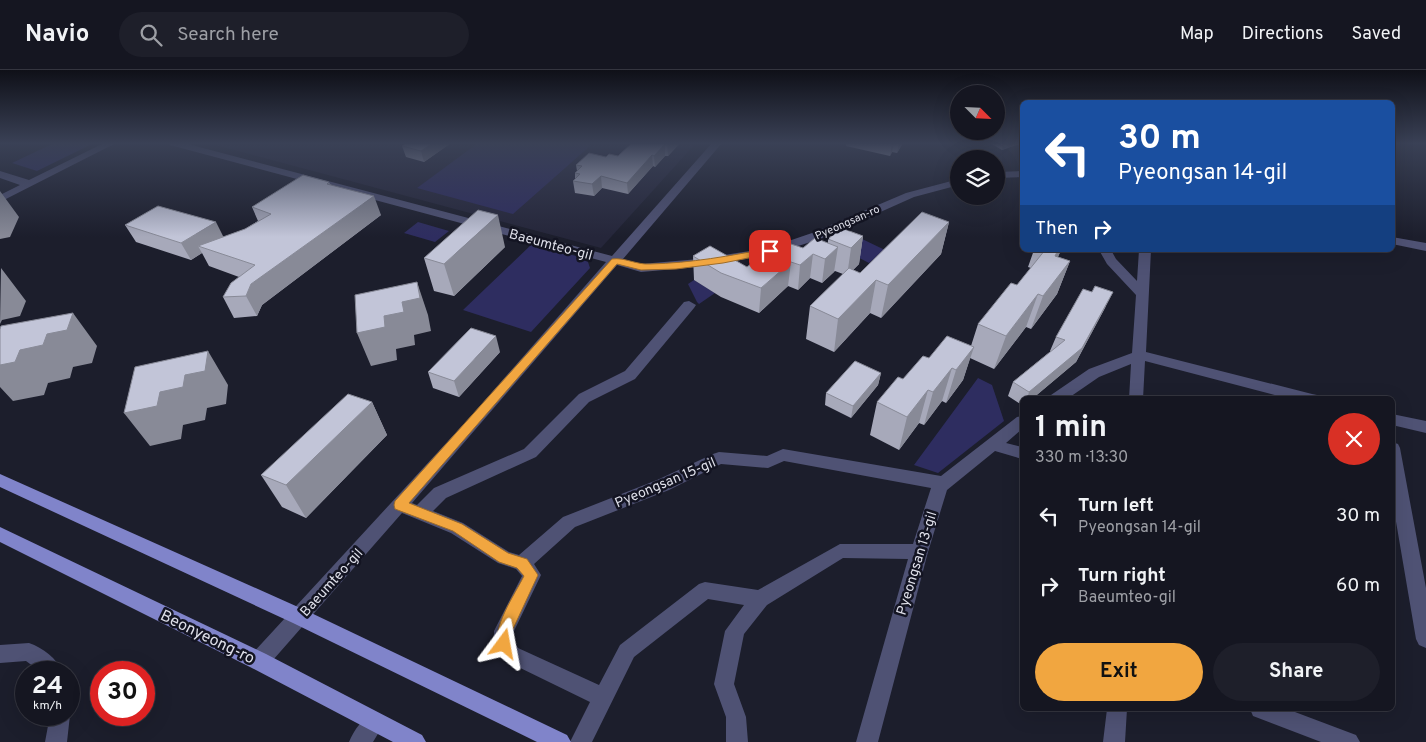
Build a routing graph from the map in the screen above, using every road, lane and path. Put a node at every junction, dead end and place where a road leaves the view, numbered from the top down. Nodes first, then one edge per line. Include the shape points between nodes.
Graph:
1 (1, 174) edge
2 (48, 174) edge
3 (291, 174) edge
4 (689, 174) edge
5 (29, 184) junction
6 (950, 184) edge
7 (0, 199) edge
8 (1395, 241) edge
9 (1426, 246) edge
10 (1106, 252) edge
11 (1145, 252) edge
12 (615, 261) junction
13 (1142, 294) junction
14 (689, 305) dead end
15 (1139, 355) junction
16 (1060, 396) edge
17 (1136, 396) edge
18 (1300, 396) edge
19 (1395, 420) edge
20 (1020, 423) edge
21 (1426, 427) edge
22 (993, 445) junction
23 (1020, 452) edge
24 (1395, 465) edge
25 (0, 480) edge
26 (942, 483) junction
27 (400, 505) junction
28 (420, 513) junction
29 (0, 534) edge
30 (919, 552) junction
31 (522, 563) junction
32 (760, 599) junction
33 (300, 617) junction
34 (1426, 639) edge
35 (0, 654) edge
36 (42, 661) edge
37 (259, 661) junction
38 (604, 698) junction
39 (1117, 711) edge
40 (1265, 711) edge
41 (375, 722) junction
42 (58, 726) edge
43 (56, 742) edge
44 (360, 742) edge
45 (415, 742) edge
46 (560, 742) edge
47 (581, 742) edge
48 (737, 742) edge
49 (867, 742) edge
50 (1114, 742) edge
51 (1350, 742) edge

1 - 5 street
2 - 5 street
3 - 12 street, Baeumteo-gil
4 - 12 street
5 - 7 street
6 - 12 street, Pyeongsan-ro via 910,195 794,244 746,256 653,268
8 - 9 street
10 - 13 street
11 - 13 street
12 - 27 street, Baeumteo-gil
13 - 15 street
14 - 28 street via 630,375 584,398 530,453 440,493
15 - 16 street via 1094,373
15 - 17 street
15 - 18 street
19 - 21 street
20 - 22 street
22 - 23 street
22 - 26 street
24 - 34 street
25 - 33 main road
26 - 30 street, Pyeongsan 13-gil
26 - 31 street, Pyeongsan 15-gil via 783,454 768,462 719,458 569,522
27 - 28 street
27 - 33 street, Baeumteo-gil
28 - 31 street via 457,528 504,558
29 - 37 main road, Beonyeong-ro
30 - 32 street via 840,550
30 - 49 street, Pyeongsan 13-gil
31 - 38 street via 532,575 504,631 504,644 511,654
32 - 38 street via 705,590 627,651
32 - 48 street via 734,631 724,684 736,717
33 - 37 street, Baeumteo-gil
33 - 46 main road
35 - 36 street via 29,652
37 - 41 main road, Beonyeong-ro
38 - 47 street
39 - 50 street
40 - 51 street
41 - 44 street
41 - 45 main road, Beonyeong-ro
42 - 43 street

